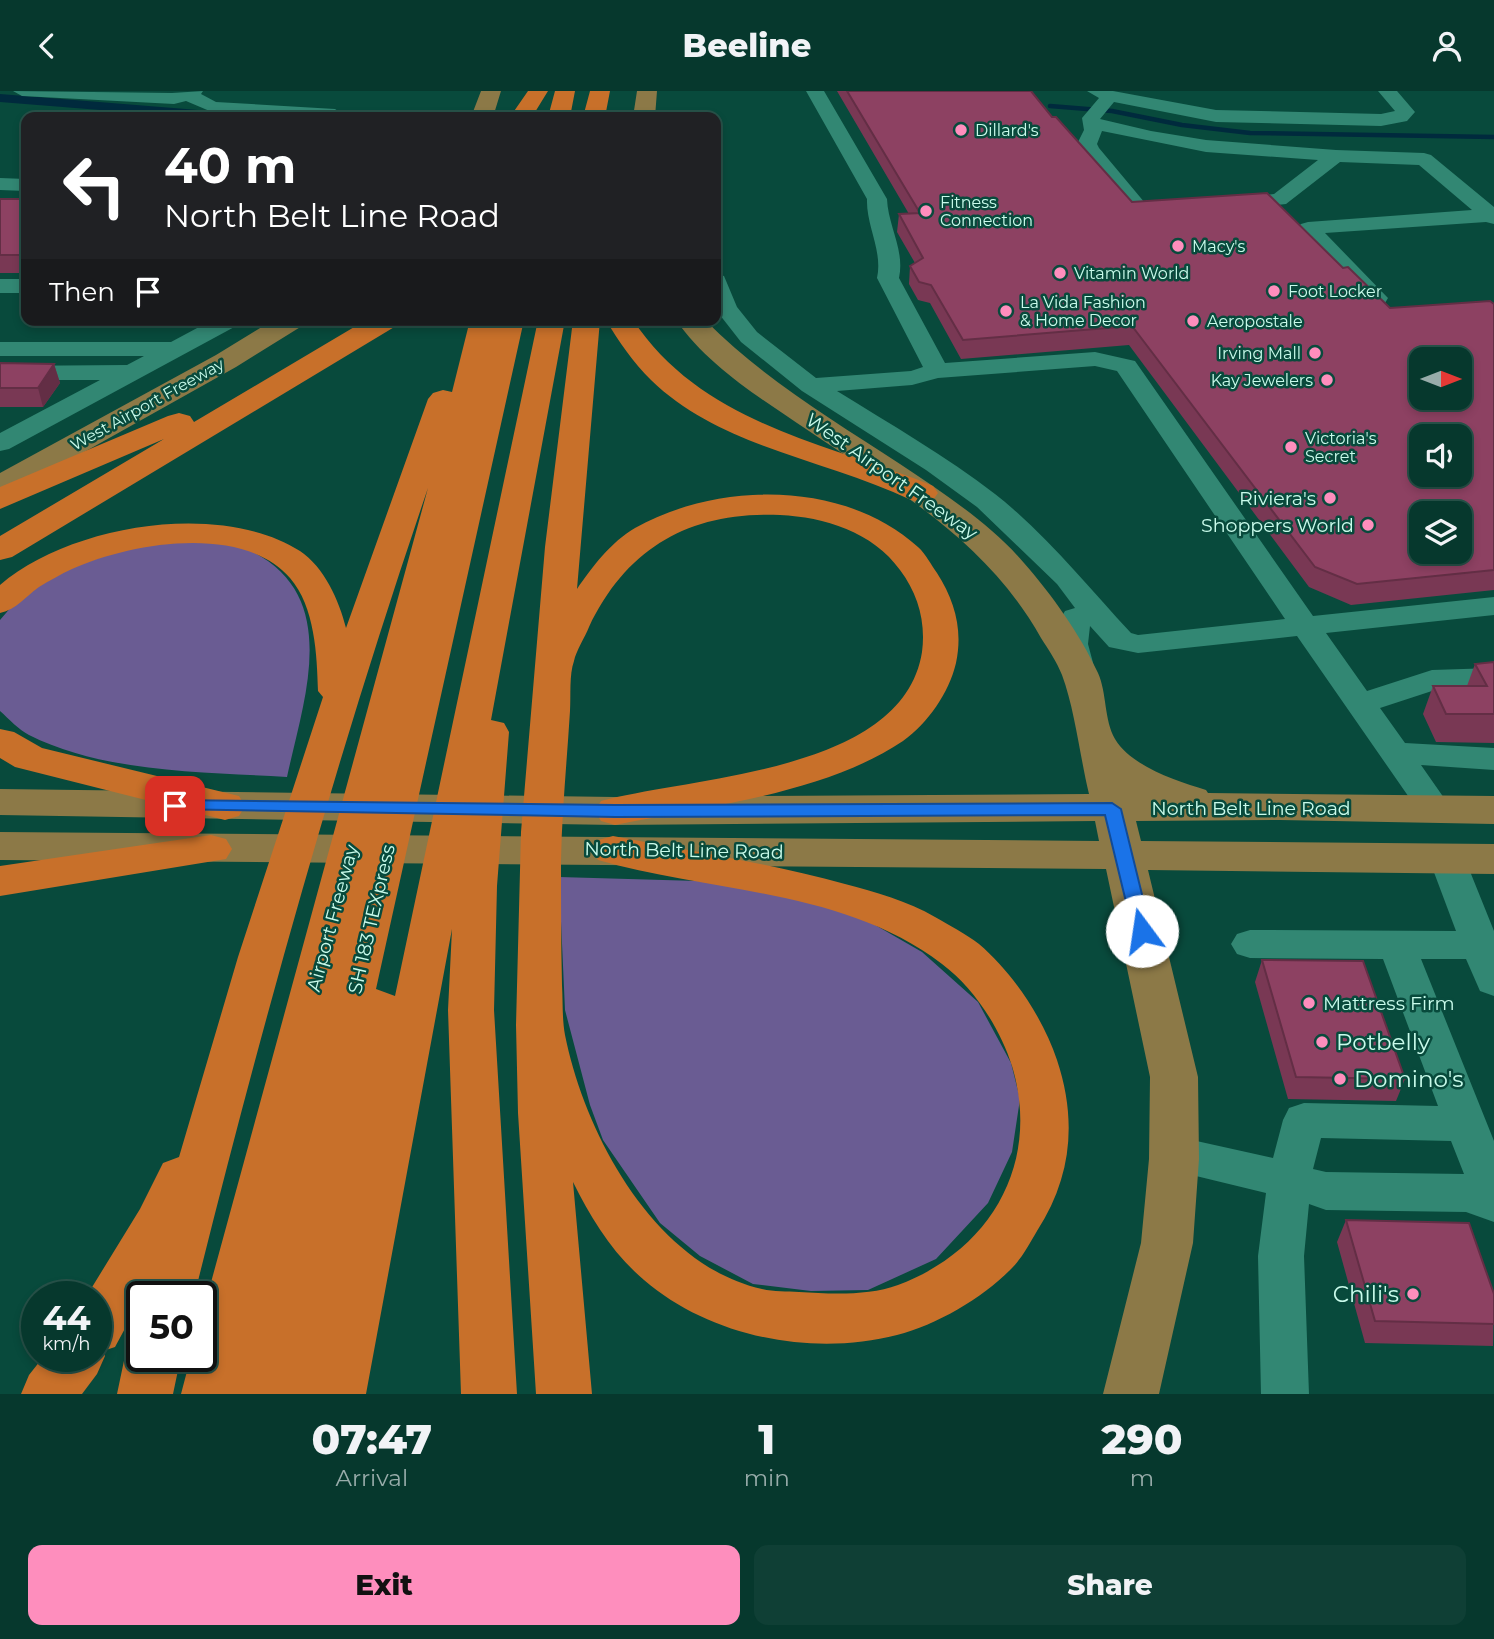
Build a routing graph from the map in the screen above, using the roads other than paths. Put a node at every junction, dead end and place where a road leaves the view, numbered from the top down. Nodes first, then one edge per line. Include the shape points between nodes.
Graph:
1 (22, 91) edge
2 (491, 91) edge
3 (539, 91) edge
4 (565, 91) edge
5 (576, 91) edge
6 (600, 91) edge
7 (609, 91) edge
8 (647, 91) edge
9 (816, 91) edge
10 (1387, 91) edge
11 (191, 92) edge
12 (1367, 101) dead end
13 (1098, 106) edge
14 (336, 112) edge
15 (484, 112) edge
16 (524, 112) edge
17 (535, 112) edge
18 (560, 112) edge
19 (571, 112) edge
20 (595, 112) edge
21 (606, 112) edge
22 (644, 112) edge
23 (1401, 138) junction
24 (1336, 156) junction
25 (0, 184) edge
26 (21, 184) edge
27 (1455, 185) junction
28 (1481, 186) dead end
29 (1216, 205) edge
30 (1191, 206) edge
31 (1492, 217) edge
32 (0, 286) edge
33 (21, 286) edge
34 (721, 294) edge
35 (1396, 316) edge
36 (219, 326) edge
37 (282, 326) edge
38 (376, 326) edge
39 (475, 326) edge
40 (483, 326) edge
41 (510, 326) edge
42 (525, 326) edge
43 (551, 326) edge
44 (586, 326) edge
45 (623, 326) edge
46 (695, 326) edge
47 (343, 347) junction
48 (0, 349) edge
49 (178, 349) junction
50 (229, 359) junction
51 (937, 371) junction
52 (132, 372) junction
53 (0, 373) edge
54 (811, 387) junction
55 (52, 415) junction
56 (94, 433) junction
57 (0, 443) edge
58 (0, 486) edge
59 (922, 493) junction
60 (0, 499) edge
61 (0, 550) edge
62 (0, 603) edge
63 (1494, 606) edge
64 (1096, 613) junction
65 (1304, 626) junction
66 (555, 670) junction
67 (1080, 674) junction
68 (1494, 678) edge
69 (1360, 704) junction
70 (332, 724) junction
71 (437, 738) junction
72 (0, 741) edge
73 (1098, 744) junction
74 (1395, 753) junction
75 (1494, 759) edge
76 (0, 802) edge
77 (225, 806) junction
78 (1232, 807) junction
79 (1434, 808) junction
80 (1494, 810) edge
81 (614, 830) junction
82 (1118, 832) junction
83 (1494, 834) edge
84 (0, 846) edge
85 (211, 849) junction
86 (1447, 859) junction
87 (1494, 859) edge
88 (0, 881) edge
89 (397, 940) junction
90 (1396, 943) junction
91 (1250, 944) dead end
92 (1486, 945) edge
93 (1494, 981) edge
94 (540, 1025) junction
95 (227, 1074) junction
96 (1466, 1124) junction
97 (1174, 1154) junction
98 (1289, 1180) junction
99 (1494, 1196) edge
100 (1494, 1203) edge
101 (171, 1281) edge
102 (112, 1302) edge
103 (65, 1372) edge
104 (150, 1372) edge
105 (49, 1394) edge
106 (145, 1394) edge
107 (209, 1394) edge
108 (258, 1394) edge
109 (291, 1394) edge
110 (338, 1394) edge
111 (489, 1394) edge
112 (564, 1394) edge
113 (1131, 1394) edge
114 (1285, 1394) edge

1 - 11 street via 174,99
2 - 15 main road
3 - 16 highway
3 - 17 highway
4 - 18 highway
5 - 19 highway
6 - 20 highway
7 - 21 highway
8 - 22 main road
9 - 51 street via 877,199 877,217 891,265 888,278
10 - 23 street via 1406,112 1400,117
11 - 14 street via 212,107
12 - 23 street
13 - 23 street
13 - 24 street via 1151,137
13 - 30 street via 1087,141 1090,150 1140,210
23 - 24 street
23 - 27 street
24 - 29 street via 1279,200
25 - 26 street
27 - 28 street
27 - 31 street
31 - 35 street via 1308,228
32 - 33 street
34 - 54 street via 743,331
36 - 49 street
37 - 50 main road, West Airport Freeway
38 - 47 highway
39 - 70 highway via 461,350 382,570
40 - 71 highway, Airport Freeway
41 - 71 highway, SH 183 TEXpress
42 - 71 highway, SH 183 TEXpress
43 - 71 highway, Airport Freeway via 489,633
44 - 66 highway via 562,547
45 - 59 highway via 651,366 696,401 750,428
46 - 59 main road, West Airport Freeway via 760,385
47 - 60 highway
47 - 61 highway
48 - 49 street
49 - 50 street
49 - 52 street
50 - 56 main road, West Airport Freeway
51 - 54 street via 912,378
51 - 65 street via 1095,359 1126,366
52 - 53 street
52 - 55 street
54 - 64 street via 987,501 1067,578
55 - 56 street
55 - 57 street
56 - 58 main road, West Airport Freeway
59 - 67 main road, West Airport Freeway via 1011,568 1040,605
62 - 70 highway via 35,575 103,545 184,533 223,535 261,545 289,559 309,579 321,604 334,656
63 - 65 street
64 - 65 street via 1120,640 1138,644
64 - 67 street via 1076,617 1073,644
65 - 69 street
66 - 81 highway via 576,620 618,559 643,537 672,521 708,510 761,505 836,513 900,547 922,572 936,603 942,637 936,672 919,703 891,731 856,752
66 - 94 highway via 541,832
67 - 73 main road, West Airport Freeway
68 - 69 street via 1432,680
69 - 74 street
70 - 95 highway
71 - 89 highway, SH 183 TEXpress
71 - 89 highway, Airport Freeway
71 - 89 highway via 480,834
72 - 77 highway via 29,758
73 - 78 main road via 1121,770 1152,786
73 - 82 main road, West Airport Freeway
74 - 75 street
74 - 79 street
76 - 77 main road, North Belt Line Road
77 - 81 main road, North Belt Line Road
78 - 79 main road, North Belt Line Road
78 - 82 main road, North Belt Line Road
79 - 80 main road, North Belt Line Road
81 - 82 main road, North Belt Line Road
81 - 85 main road, North Belt Line Road
81 - 94 highway via 863,904 917,926 963,955 998,995 1027,1040 1043,1090 1045,1148 1030,1199 996,1250 953,1285 897,1311 832,1319 764,1314 708,1294 662,1263 622,1222 568,1119
82 - 86 main road, North Belt Line Road
82 - 97 main road, West Airport Freeway via 1174,1077
83 - 86 main road via 1445,839
84 - 85 main road, North Belt Line Road
85 - 88 highway
86 - 87 main road, North Belt Line Road
86 - 92 street
89 - 107 highway, Airport Freeway
89 - 108 highway, SH 183 TEXpress
89 - 109 highway, SH 183 TEXpress
89 - 110 highway, Airport Freeway
89 - 111 highway via 472,1082
90 - 91 street
90 - 92 street
90 - 96 street
92 - 93 street
94 - 112 highway
95 - 101 highway
95 - 102 highway via 158,1225
96 - 98 street via 1304,1120
96 - 99 street
97 - 98 street
97 - 113 main road, West Airport Freeway via 1167,1243
98 - 100 street via 1326,1191 1467,1193
98 - 114 street via 1281,1256
103 - 105 highway
104 - 106 highway

